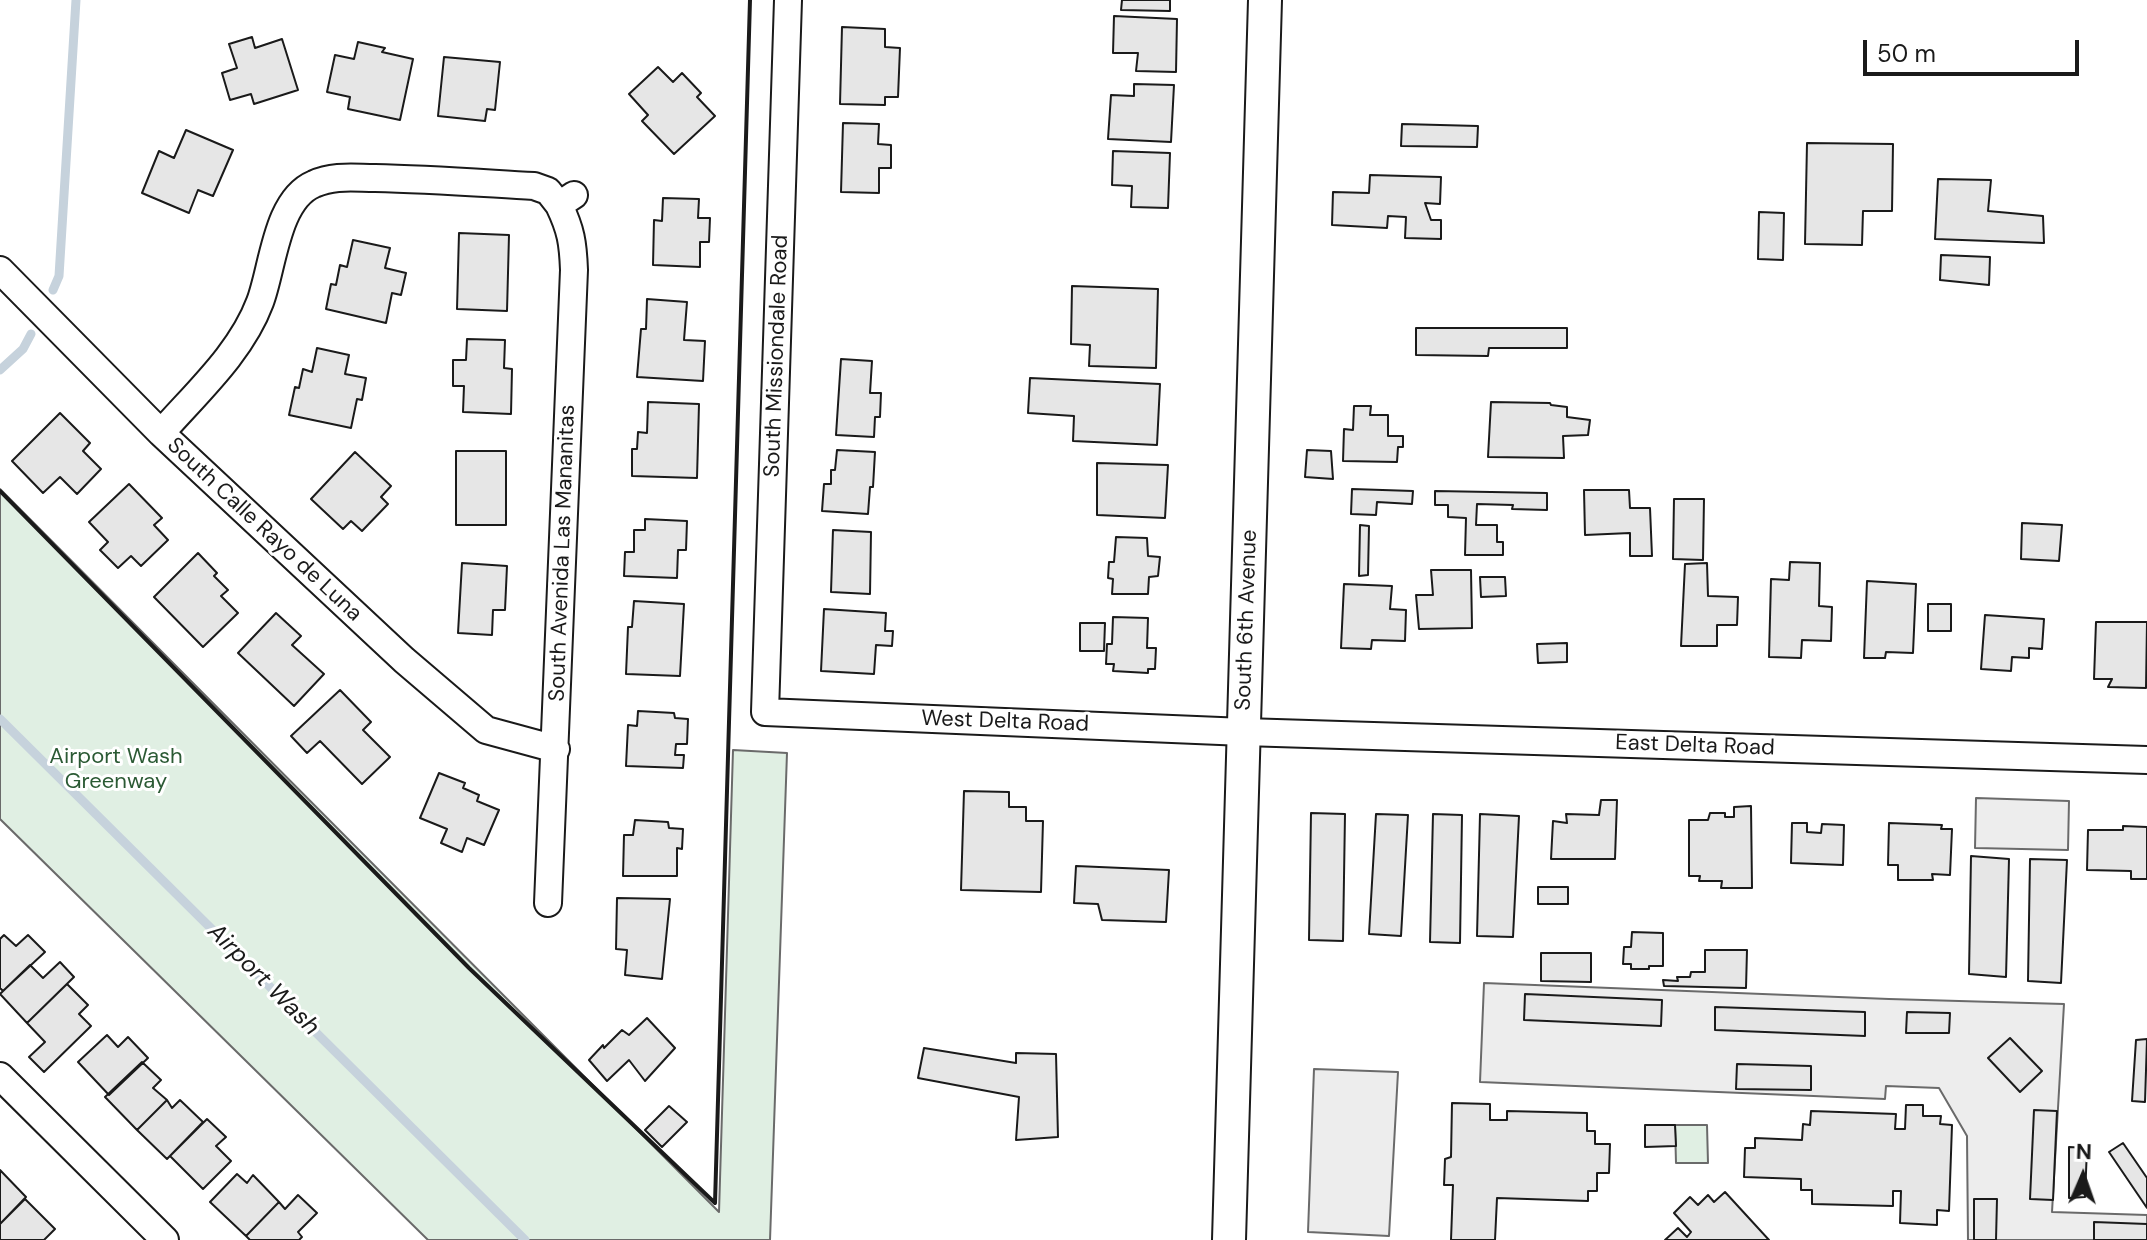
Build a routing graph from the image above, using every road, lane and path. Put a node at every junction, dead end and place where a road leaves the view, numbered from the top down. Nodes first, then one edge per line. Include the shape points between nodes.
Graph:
1 (788, 0) edge
2 (1265, 0) edge
3 (0, 270) edge
4 (161, 433) junction
5 (765, 712) joint
6 (1244, 732) junction
7 (556, 749) junction
8 (2147, 760) edge
9 (548, 903) dead end
10 (0, 1076) edge
11 (165, 1240) edge
12 (1229, 1240) edge

1 - 5 street, South Missiondale Road
2 - 6 street, South 6th Avenue
3 - 4 street, South Calle Rayo de Luna
4 - 7 street, South Calle Rayo de Luna via 486,730
4 - 7 street, South Avenida Las Mananitas via 248,331 290,205 308,181 401,178 534,186 567,200 574,270
5 - 6 street, West Delta Road
6 - 8 street, East Delta Road
6 - 12 street, South 6th Avenue
7 - 9 street, South Avenida Las Mananitas
10 - 11 street

